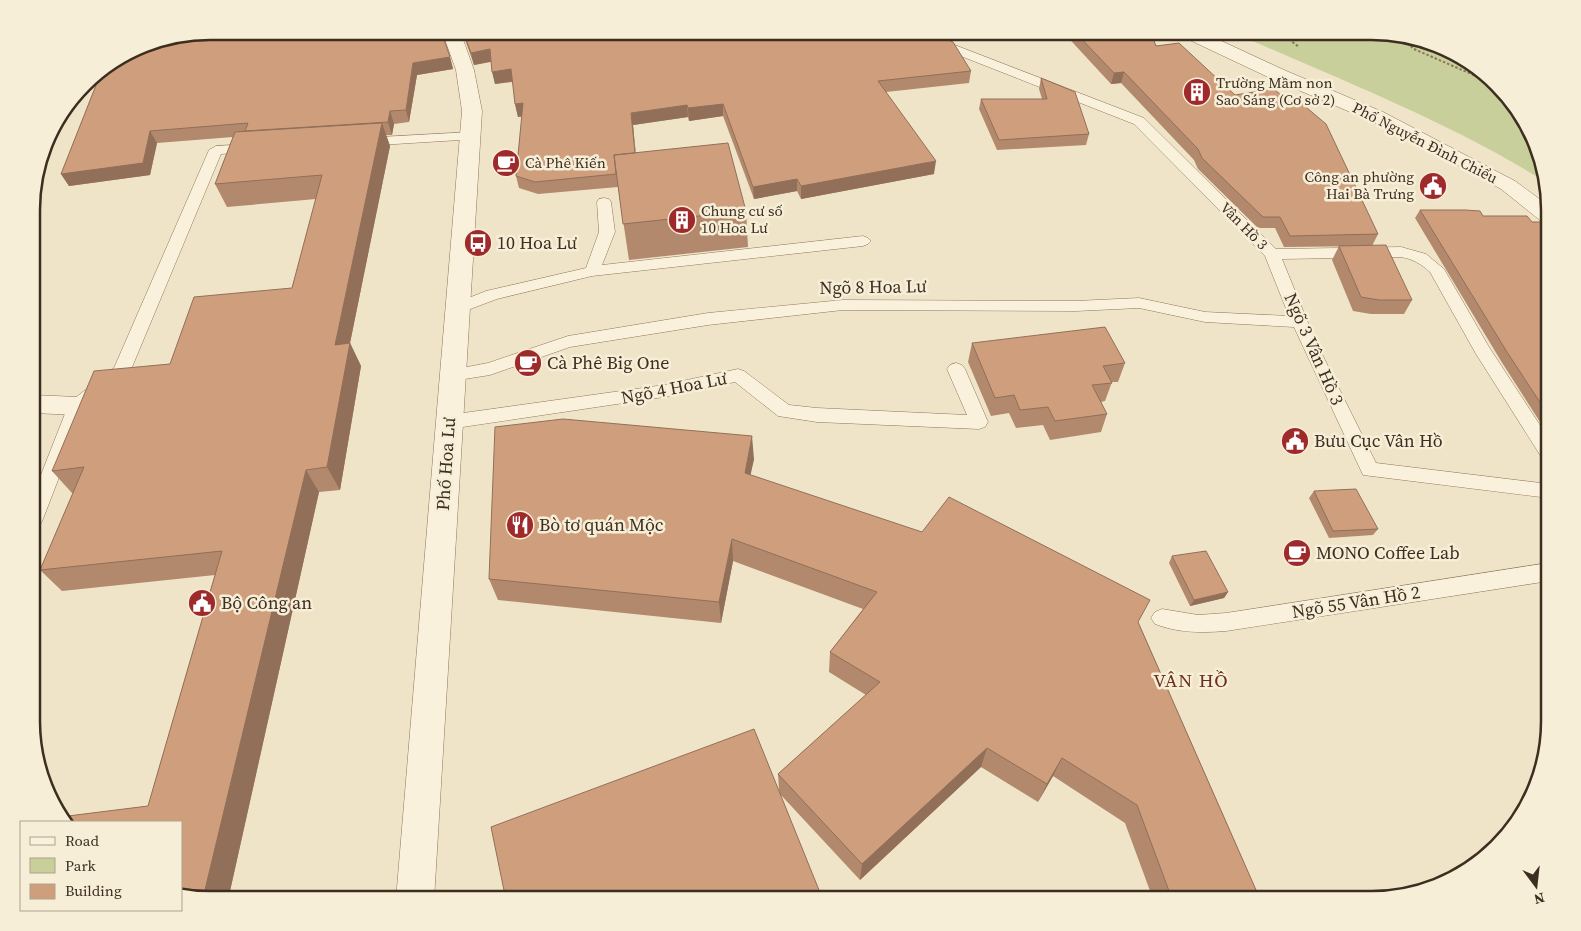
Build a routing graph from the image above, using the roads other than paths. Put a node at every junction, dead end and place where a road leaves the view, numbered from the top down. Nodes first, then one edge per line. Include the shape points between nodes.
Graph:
1 (455, 40) edge
2 (932, 40) edge
3 (1204, 40) edge
4 (471, 136) junction
5 (344, 143) edge
6 (265, 147) edge
7 (604, 202) dead end
8 (1541, 210) edge
9 (863, 241) dead end
10 (1272, 254) junction
11 (592, 271) junction
12 (457, 309) junction
13 (1300, 322) junction
14 (956, 369) dead end
15 (452, 375) junction
16 (40, 404) edge
17 (77, 406) junction
18 (449, 422) junction
19 (1541, 441) edge
20 (1541, 490) edge
21 (40, 501) edge
22 (1541, 573) edge
23 (1162, 618) dead end
24 (416, 891) edge

1 - 4 street, Phố Hoa Lư via 470,89
2 - 10 lane, Vân Hồ 3 via 1138,121
3 - 8 street, Phố Nguyễn Đình Chiểu via 1376,116 1448,152 1508,185
4 - 5 lane
4 - 12 street, Phố Hoa Lư
6 - 17 lane via 216,150 121,372
7 - 11 lane via 607,232
9 - 11 lane
10 - 13 lane, Ngõ 3 Vân Hồ 3
10 - 19 lane, Vân Hồ 3 via 1401,252 1426,259 1436,269 1482,350
11 - 12 lane via 492,295
12 - 15 street, Phố Hoa Lư
13 - 15 lane, Ngõ 8 Hoa Lư via 1206,317 1139,303 1076,306 843,305 708,319 568,342 490,369
13 - 20 lane, Ngõ 3 Vân Hồ 3 via 1370,470
14 - 18 lane, Ngõ 4 Hoa Lư via 980,422 784,411 738,376 664,391
15 - 18 street, Phố Hoa Lư
16 - 17 street
17 - 21 lane
18 - 24 street, Phố Hoa Lư
22 - 23 lane, Ngõ 55 Vân Hồ 2 via 1226,622 1198,624

